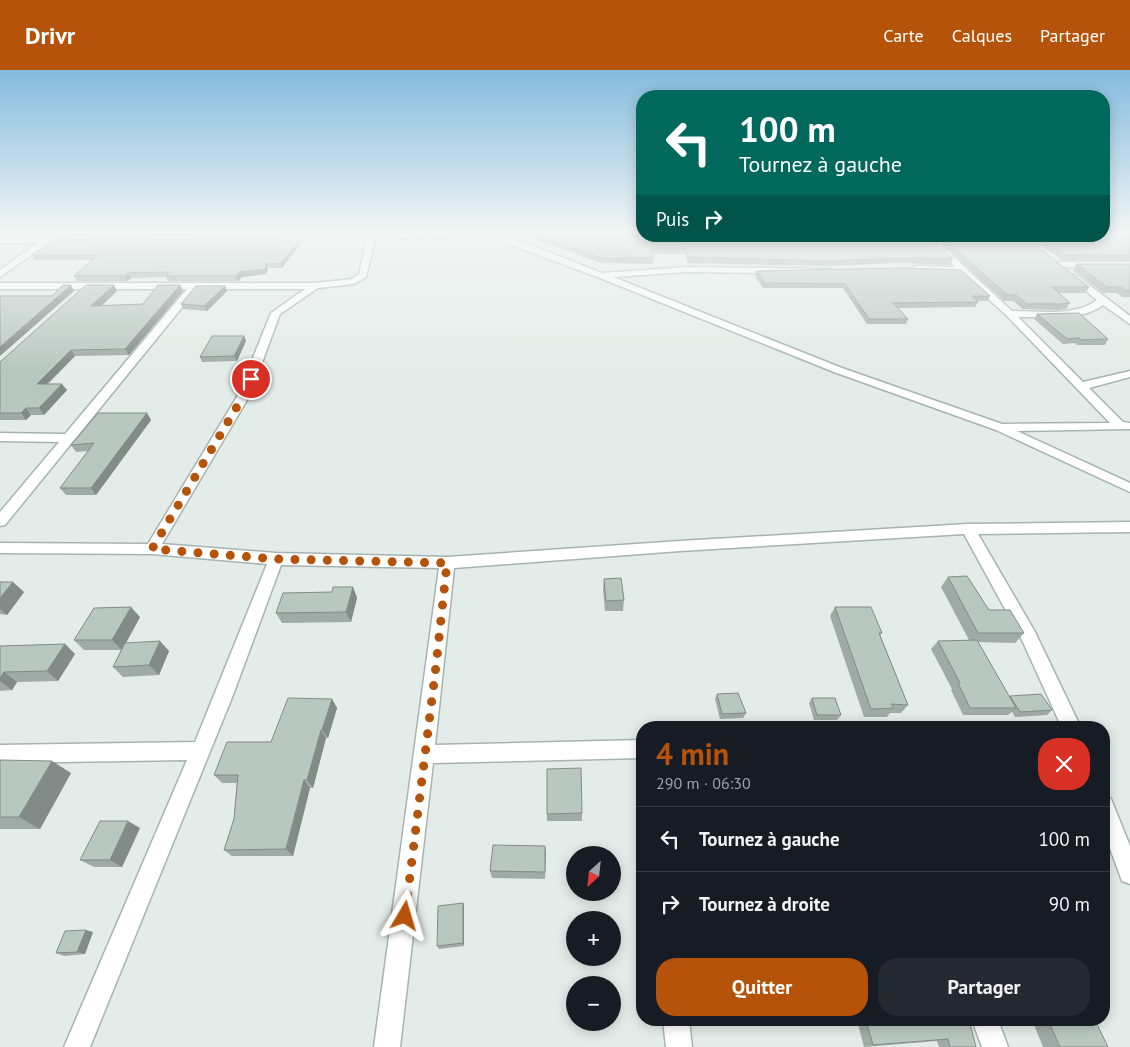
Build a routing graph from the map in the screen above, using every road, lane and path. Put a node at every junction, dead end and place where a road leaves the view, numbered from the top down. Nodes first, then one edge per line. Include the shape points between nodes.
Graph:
1 (357, 280) edge
2 (612, 280) edge
3 (972, 280) edge
4 (1077, 280) edge
5 (0, 286) edge
6 (86, 286) junction
7 (194, 286) junction
8 (315, 286) junction
9 (72, 299) edge
10 (1103, 300) junction
11 (1010, 314) junction
12 (1130, 321) edge
13 (1130, 374) edge
14 (1082, 386) junction
15 (1125, 426) edge
16 (1000, 427) junction
17 (0, 437) edge
18 (68, 438) junction
19 (1130, 488) edge
20 (0, 521) edge
21 (968, 529) junction
22 (1128, 530) edge
23 (0, 548) edge
24 (152, 549) junction
25 (276, 559) junction
26 (447, 563) junction
27 (1069, 721) edge
28 (201, 751) junction
29 (0, 754) edge
30 (424, 754) junction
31 (636, 754) edge
32 (1110, 821) edge
33 (1130, 873) edge
34 (677, 1026) edge
35 (987, 1026) edge
36 (77, 1047) edge
37 (387, 1047) edge
38 (680, 1047) edge
39 (995, 1047) edge

1 - 8 street
2 - 16 street via 838,370
3 - 11 street
4 - 10 street
5 - 6 street
6 - 7 street
6 - 9 street
7 - 8 street
7 - 18 street
8 - 24 street via 276,313 244,395
10 - 11 street via 1093,308 1076,313
10 - 12 street
11 - 14 street
13 - 14 street
14 - 15 street
15 - 16 street
16 - 19 street
17 - 18 street
18 - 20 street
21 - 22 street
21 - 26 street
21 - 27 street via 1029,637
23 - 24 street
24 - 25 street
25 - 26 street
25 - 28 street
26 - 30 street
28 - 29 street
28 - 36 street
30 - 31 street
30 - 37 street
32 - 33 street
34 - 38 street
35 - 39 street

